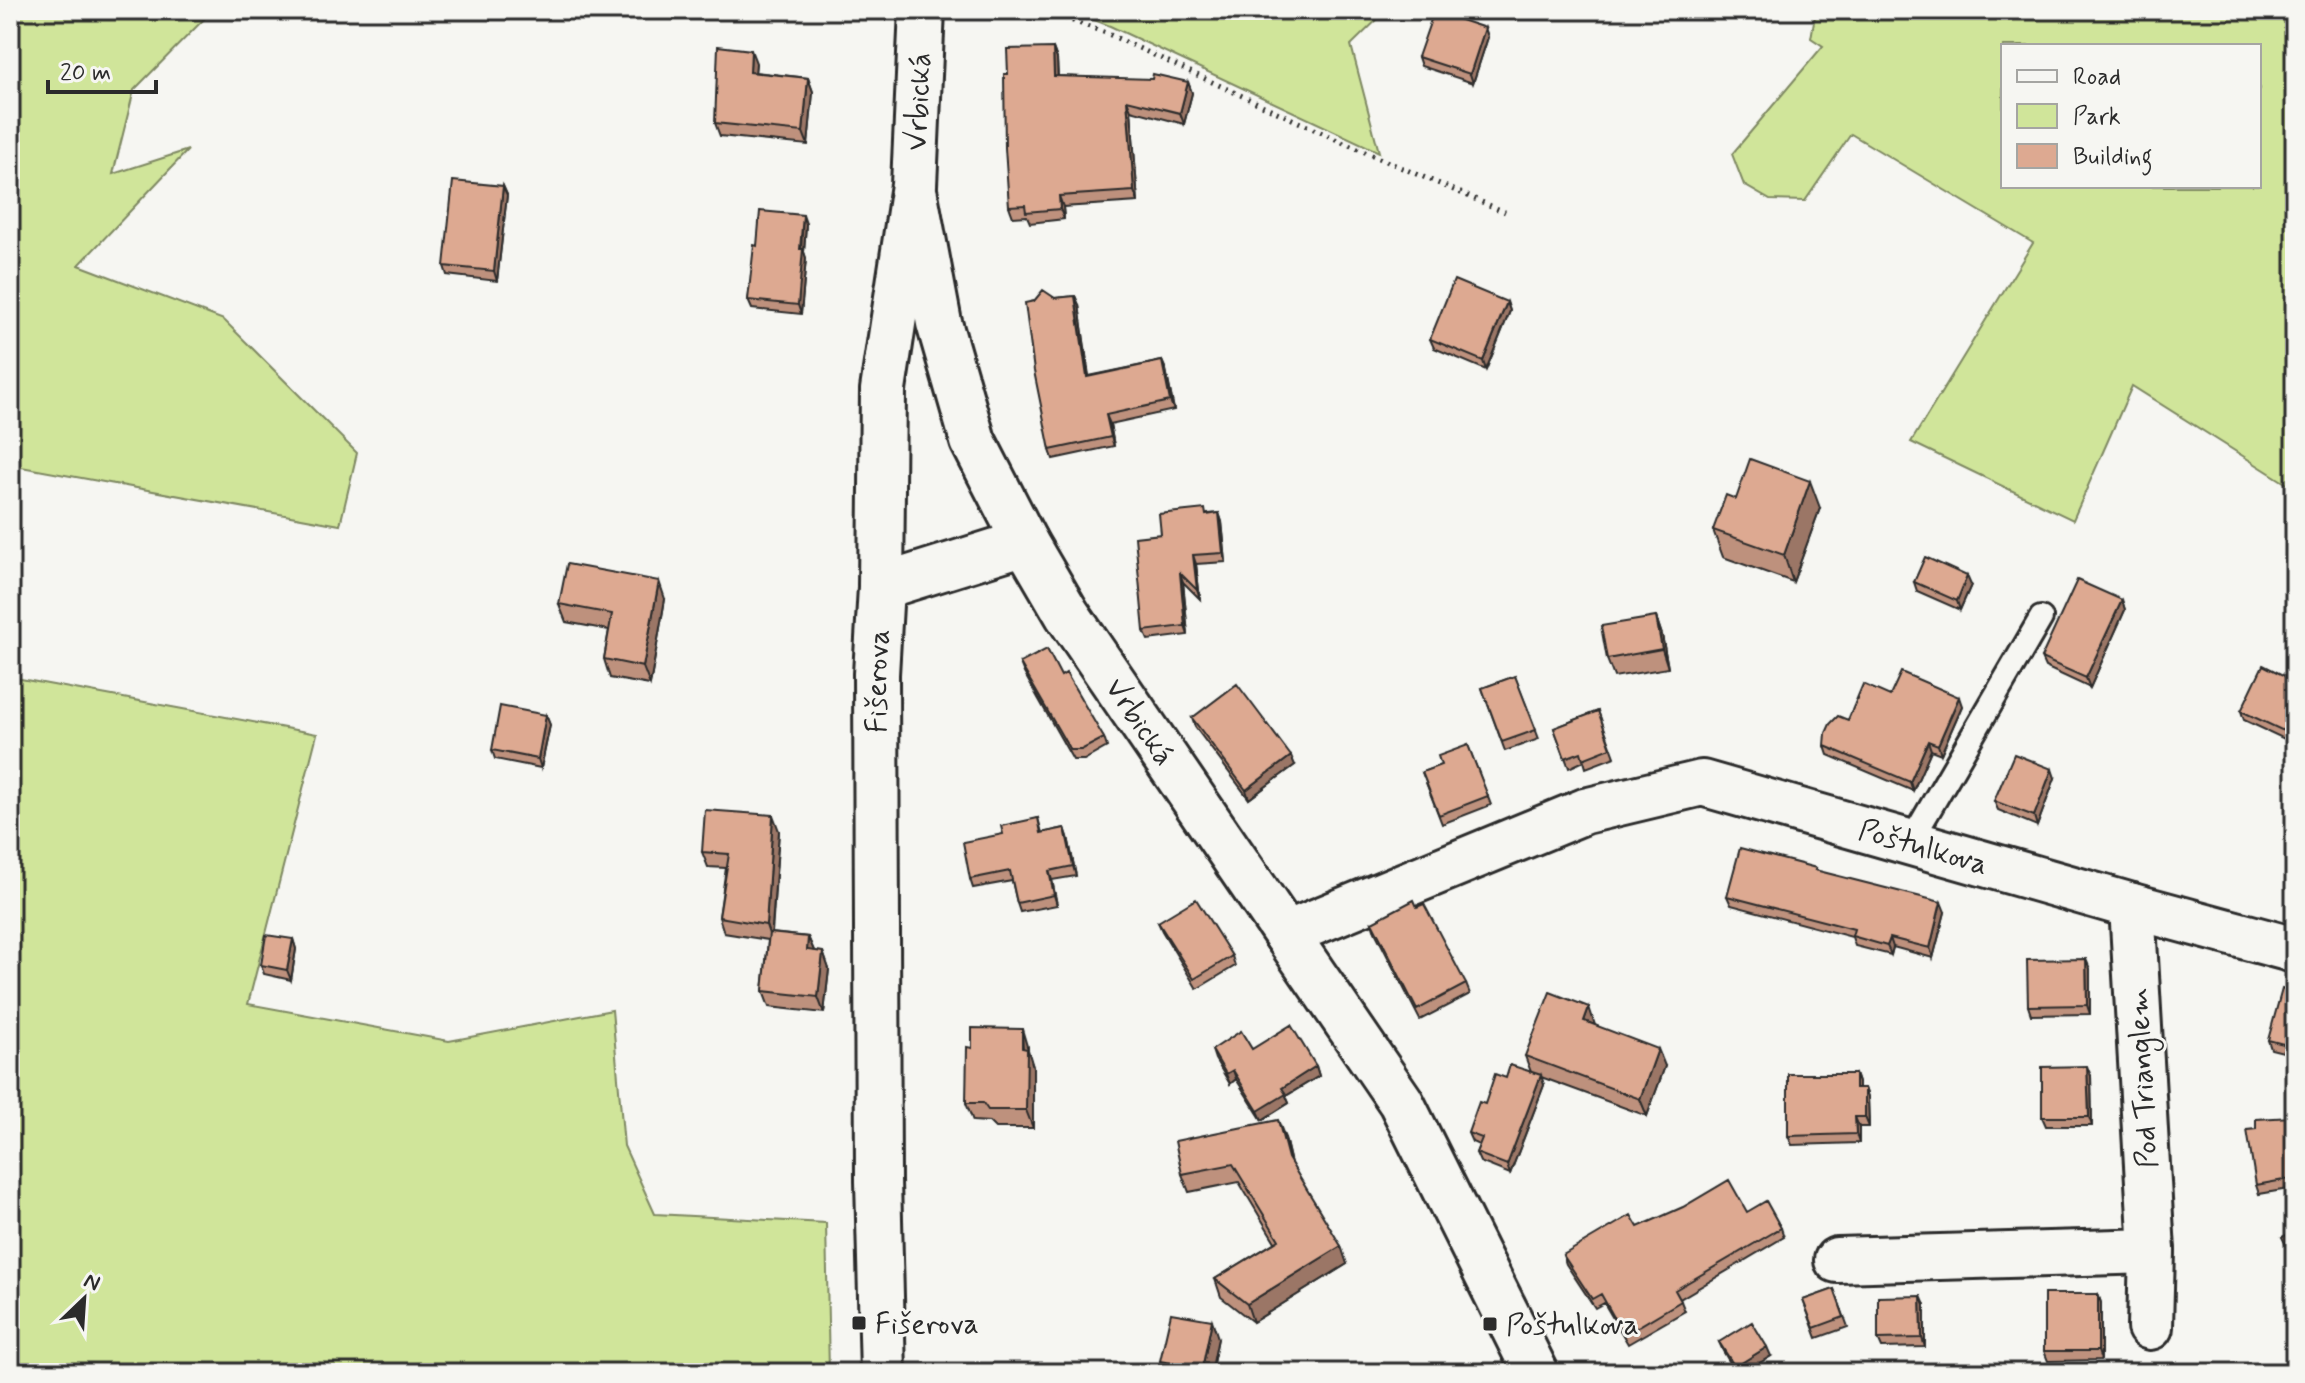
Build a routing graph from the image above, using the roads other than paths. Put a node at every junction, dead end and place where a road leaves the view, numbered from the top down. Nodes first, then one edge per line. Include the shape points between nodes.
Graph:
1 (922, 10) edge
2 (914, 185) junction
3 (1025, 542) junction
4 (881, 587) junction
5 (2041, 618) dead end
6 (1911, 841) junction
7 (2132, 906) junction
8 (1286, 934) junction
9 (2295, 950) edge
10 (2152, 1251) junction
11 (1837, 1260) dead end
12 (2150, 1327) dead end
13 (883, 1373) edge
14 (1536, 1373) edge

1 - 2 street, Vrbická
2 - 3 street, Vrbická via 939,323 973,441
2 - 4 street, Fišerova via 883,390
3 - 4 street
3 - 8 street, Vrbická via 1067,614
4 - 13 street, Fišerova via 876,690
5 - 6 lane
6 - 7 street, Poštulkova
6 - 8 street, Poštulkova via 1702,783 1585,811
7 - 9 street, Poštulkova
7 - 10 street, Pod Trianglem
8 - 14 street, Vrbická via 1401,1102
10 - 11 street
10 - 12 street, Pod Trianglem

